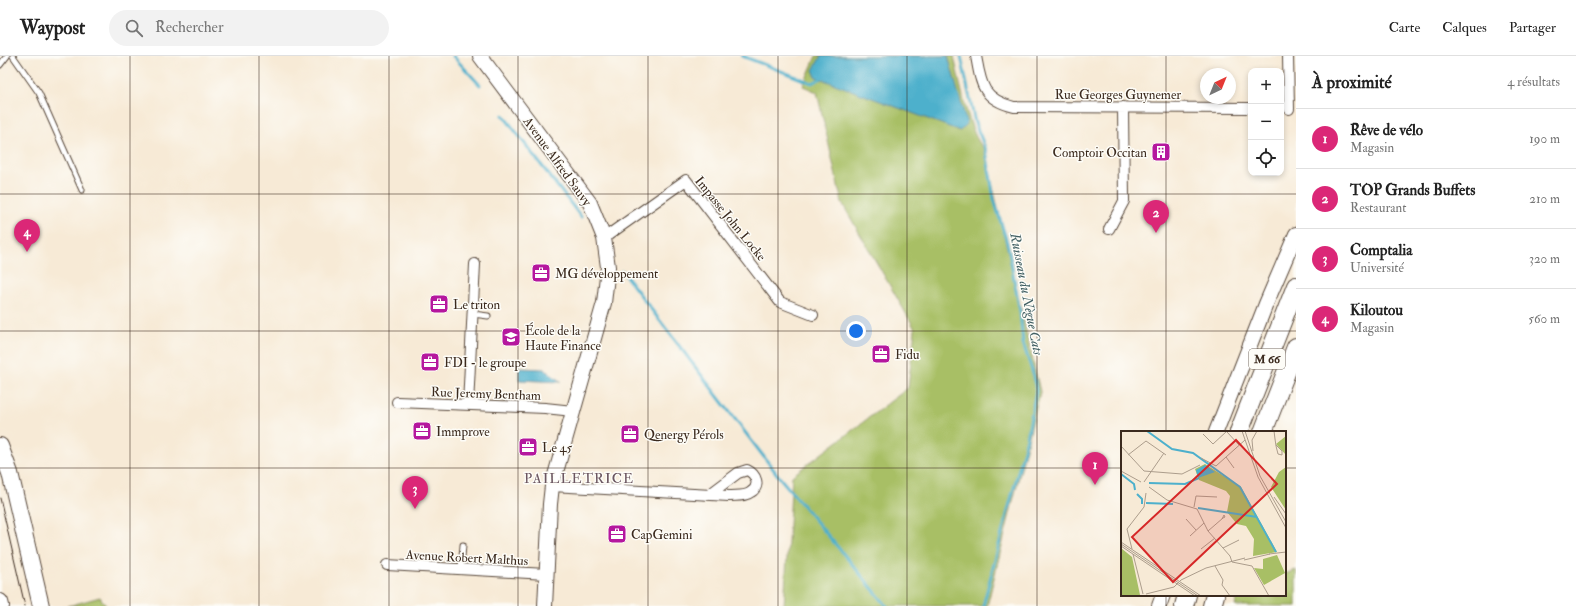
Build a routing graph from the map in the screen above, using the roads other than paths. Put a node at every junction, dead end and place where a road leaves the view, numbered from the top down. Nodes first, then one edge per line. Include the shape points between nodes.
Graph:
1 (7, 56) edge
2 (12, 56) edge
3 (480, 56) edge
4 (976, 56) edge
5 (1288, 56) edge
6 (0, 65) edge
7 (1123, 107) junction
8 (1248, 108) edge
9 (1289, 109) edge
10 (82, 190) dead end
11 (1109, 229) dead end
12 (1296, 234) edge
13 (604, 238) junction
14 (475, 264) dead end
15 (1296, 286) edge
16 (473, 314) junction
17 (813, 315) dead end
18 (488, 316) dead end
19 (1296, 346) edge
20 (397, 402) dead end
21 (468, 405) junction
22 (573, 410) junction
23 (1216, 431) edge
24 (1239, 431) edge
25 (1263, 431) edge
26 (0, 446) edge
27 (552, 486) junction
28 (710, 494) dead end
29 (463, 545) dead end
30 (387, 565) dead end
31 (462, 569) junction
32 (546, 574) junction
33 (1163, 596) edge
34 (1187, 596) edge
35 (1215, 596) edge
36 (0, 602) edge
37 (1, 606) edge
38 (41, 606) edge
39 (545, 606) edge
40 (1159, 606) edge
41 (1184, 606) edge
42 (1212, 606) edge

1 - 6 lane
2 - 10 lane via 39,93
3 - 13 street, Avenue Alfred Sauvy via 590,203
4 - 7 street, Rue Georges Guynemer via 981,83 988,95 999,103 1014,107
5 - 9 street
7 - 8 street, Rue Georges Guynemer
7 - 11 street via 1124,202
12 - 23 street
13 - 17 street, Impasse John Locke via 686,180 780,302
13 - 22 street, Avenue Alfred Sauvy via 608,267 604,303
14 - 16 street
15 - 24 highway, M 66
16 - 18 lane
16 - 21 street
19 - 25 highway, M 66
20 - 21 street, Rue Jeremy Bentham
21 - 22 street, Rue Jeremy Bentham
22 - 27 street, Avenue Alfred Sauvy
26 - 38 main road via 10,473
27 - 28 street
27 - 32 street, Avenue Alfred Sauvy
29 - 31 lane
30 - 31 street, Avenue Robert Malthus
31 - 32 street, Avenue Robert Malthus
32 - 39 street, Avenue Alfred Sauvy
33 - 40 street
34 - 41 highway
35 - 42 highway
36 - 37 main road

